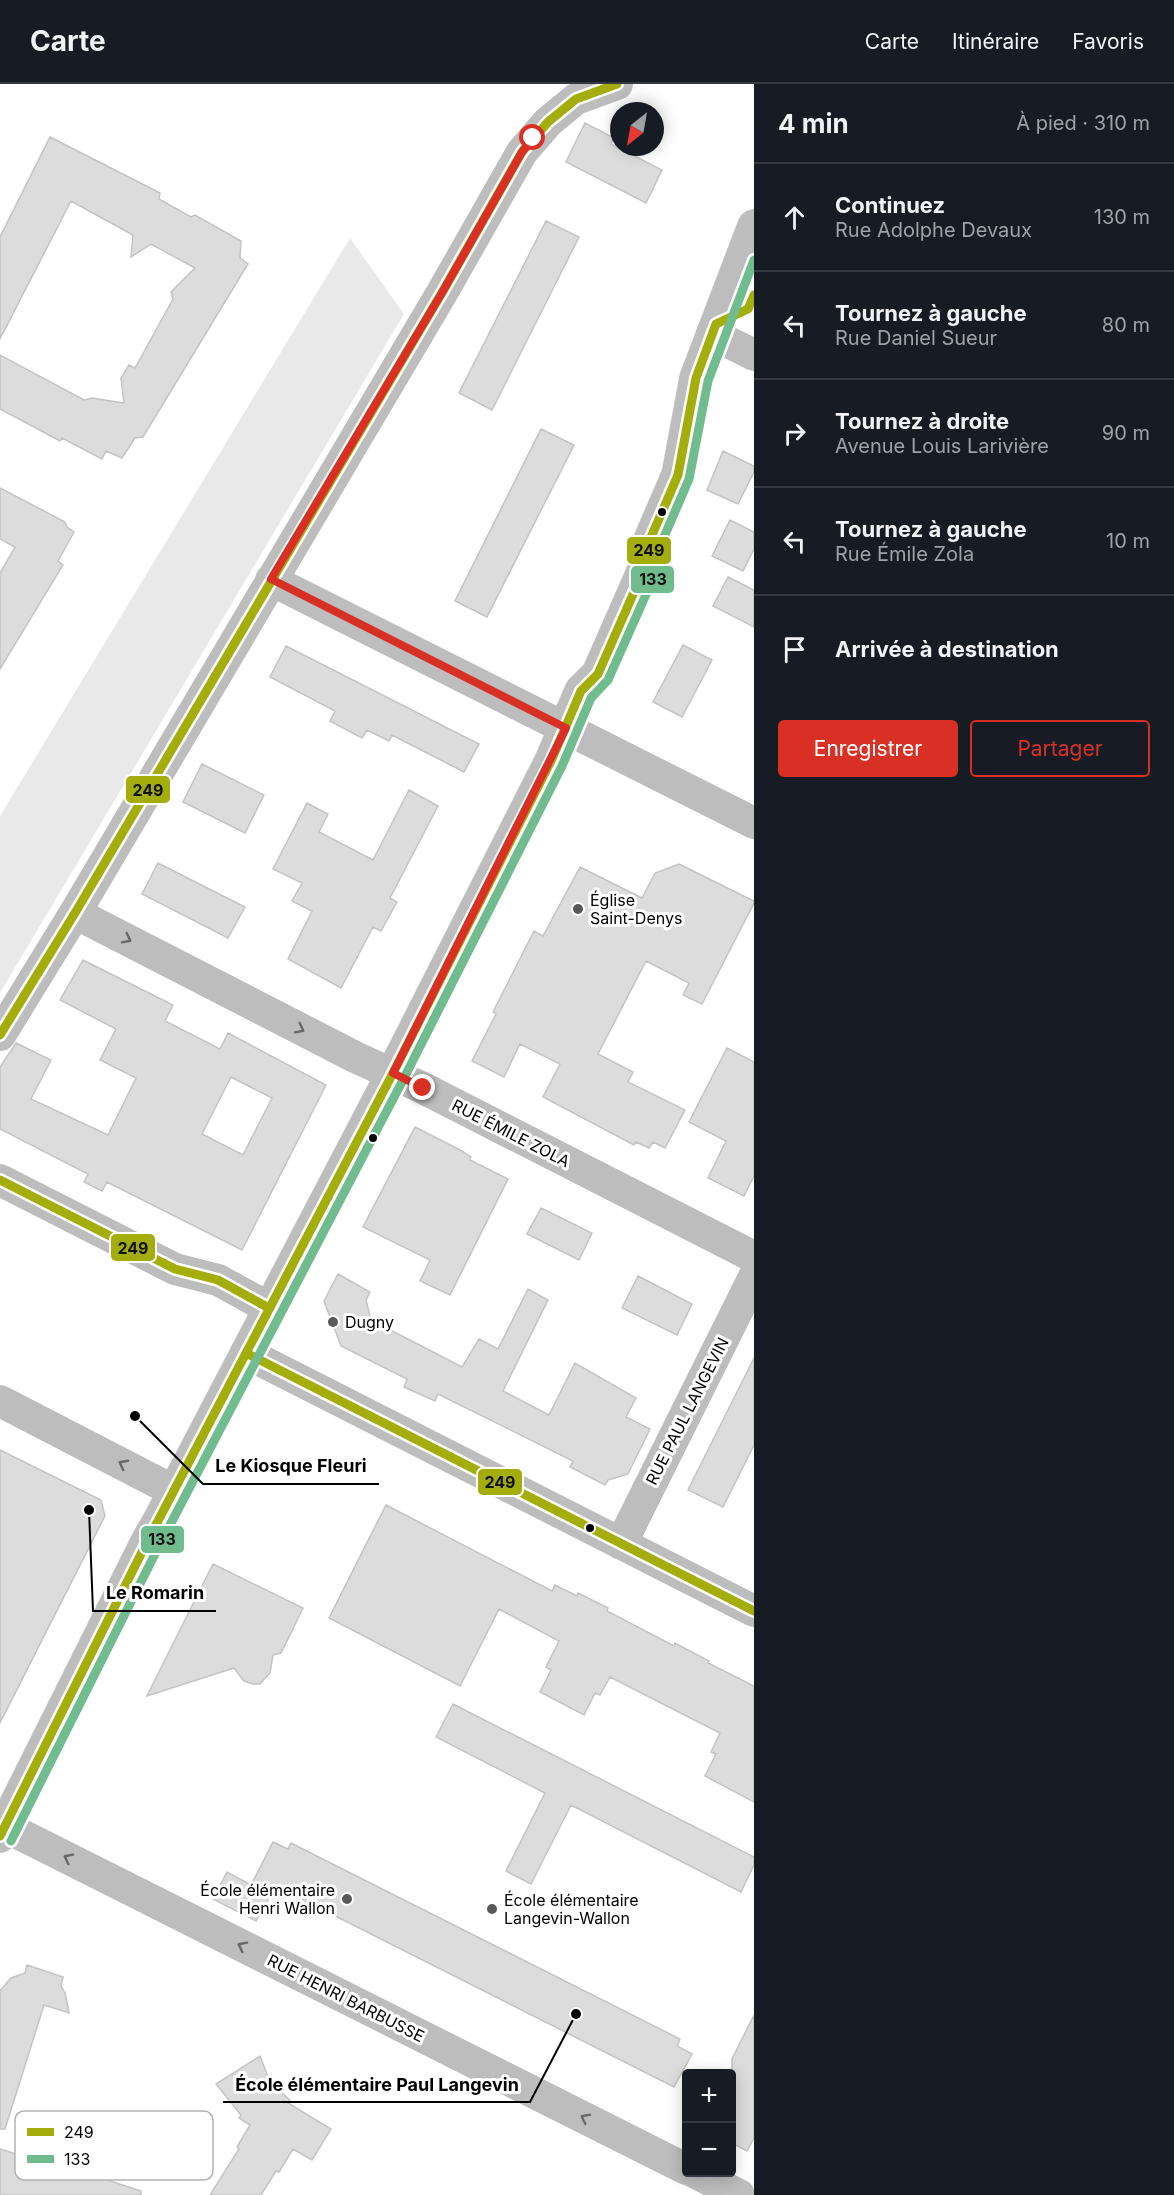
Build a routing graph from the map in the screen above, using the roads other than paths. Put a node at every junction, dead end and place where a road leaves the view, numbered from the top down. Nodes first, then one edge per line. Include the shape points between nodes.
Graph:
1 (617, 84) edge
2 (754, 226) edge
3 (712, 334) junction
4 (754, 355) edge
5 (271, 579) junction
6 (566, 728) junction
7 (754, 824) edge
8 (75, 913) junction
9 (0, 1035) edge
10 (393, 1073) junction
11 (0, 1180) edge
12 (754, 1257) edge
13 (754, 1277) edge
14 (269, 1308) junction
15 (246, 1353) junction
16 (0, 1401) edge
17 (174, 1491) junction
18 (621, 1544) junction
19 (754, 1611) edge
20 (2, 1829) edge
21 (682, 2166) edge
22 (704, 2177) edge
23 (739, 2195) edge

1 - 5 street via 576,99 548,122 522,152
2 - 3 main road
3 - 4 street
3 - 6 main road via 696,378 678,475 649,542 638,546 618,573 579,663 581,691
5 - 6 street
5 - 8 street
6 - 7 street
6 - 10 main road
8 - 9 street
8 -> 10 street, RUE ÉMILE ZOLA
10 - 12 street, RUE ÉMILE ZOLA
10 - 14 main road
11 - 14 street via 175,1269 218,1280
13 - 18 street, RUE PAUL LANGEVIN
14 - 15 main road
15 - 17 main road
15 - 18 street
17 -> 16 street
17 - 20 main road
18 - 19 street
21 -> 20 street, RUE HENRI BARBUSSE
22 - 23 street

